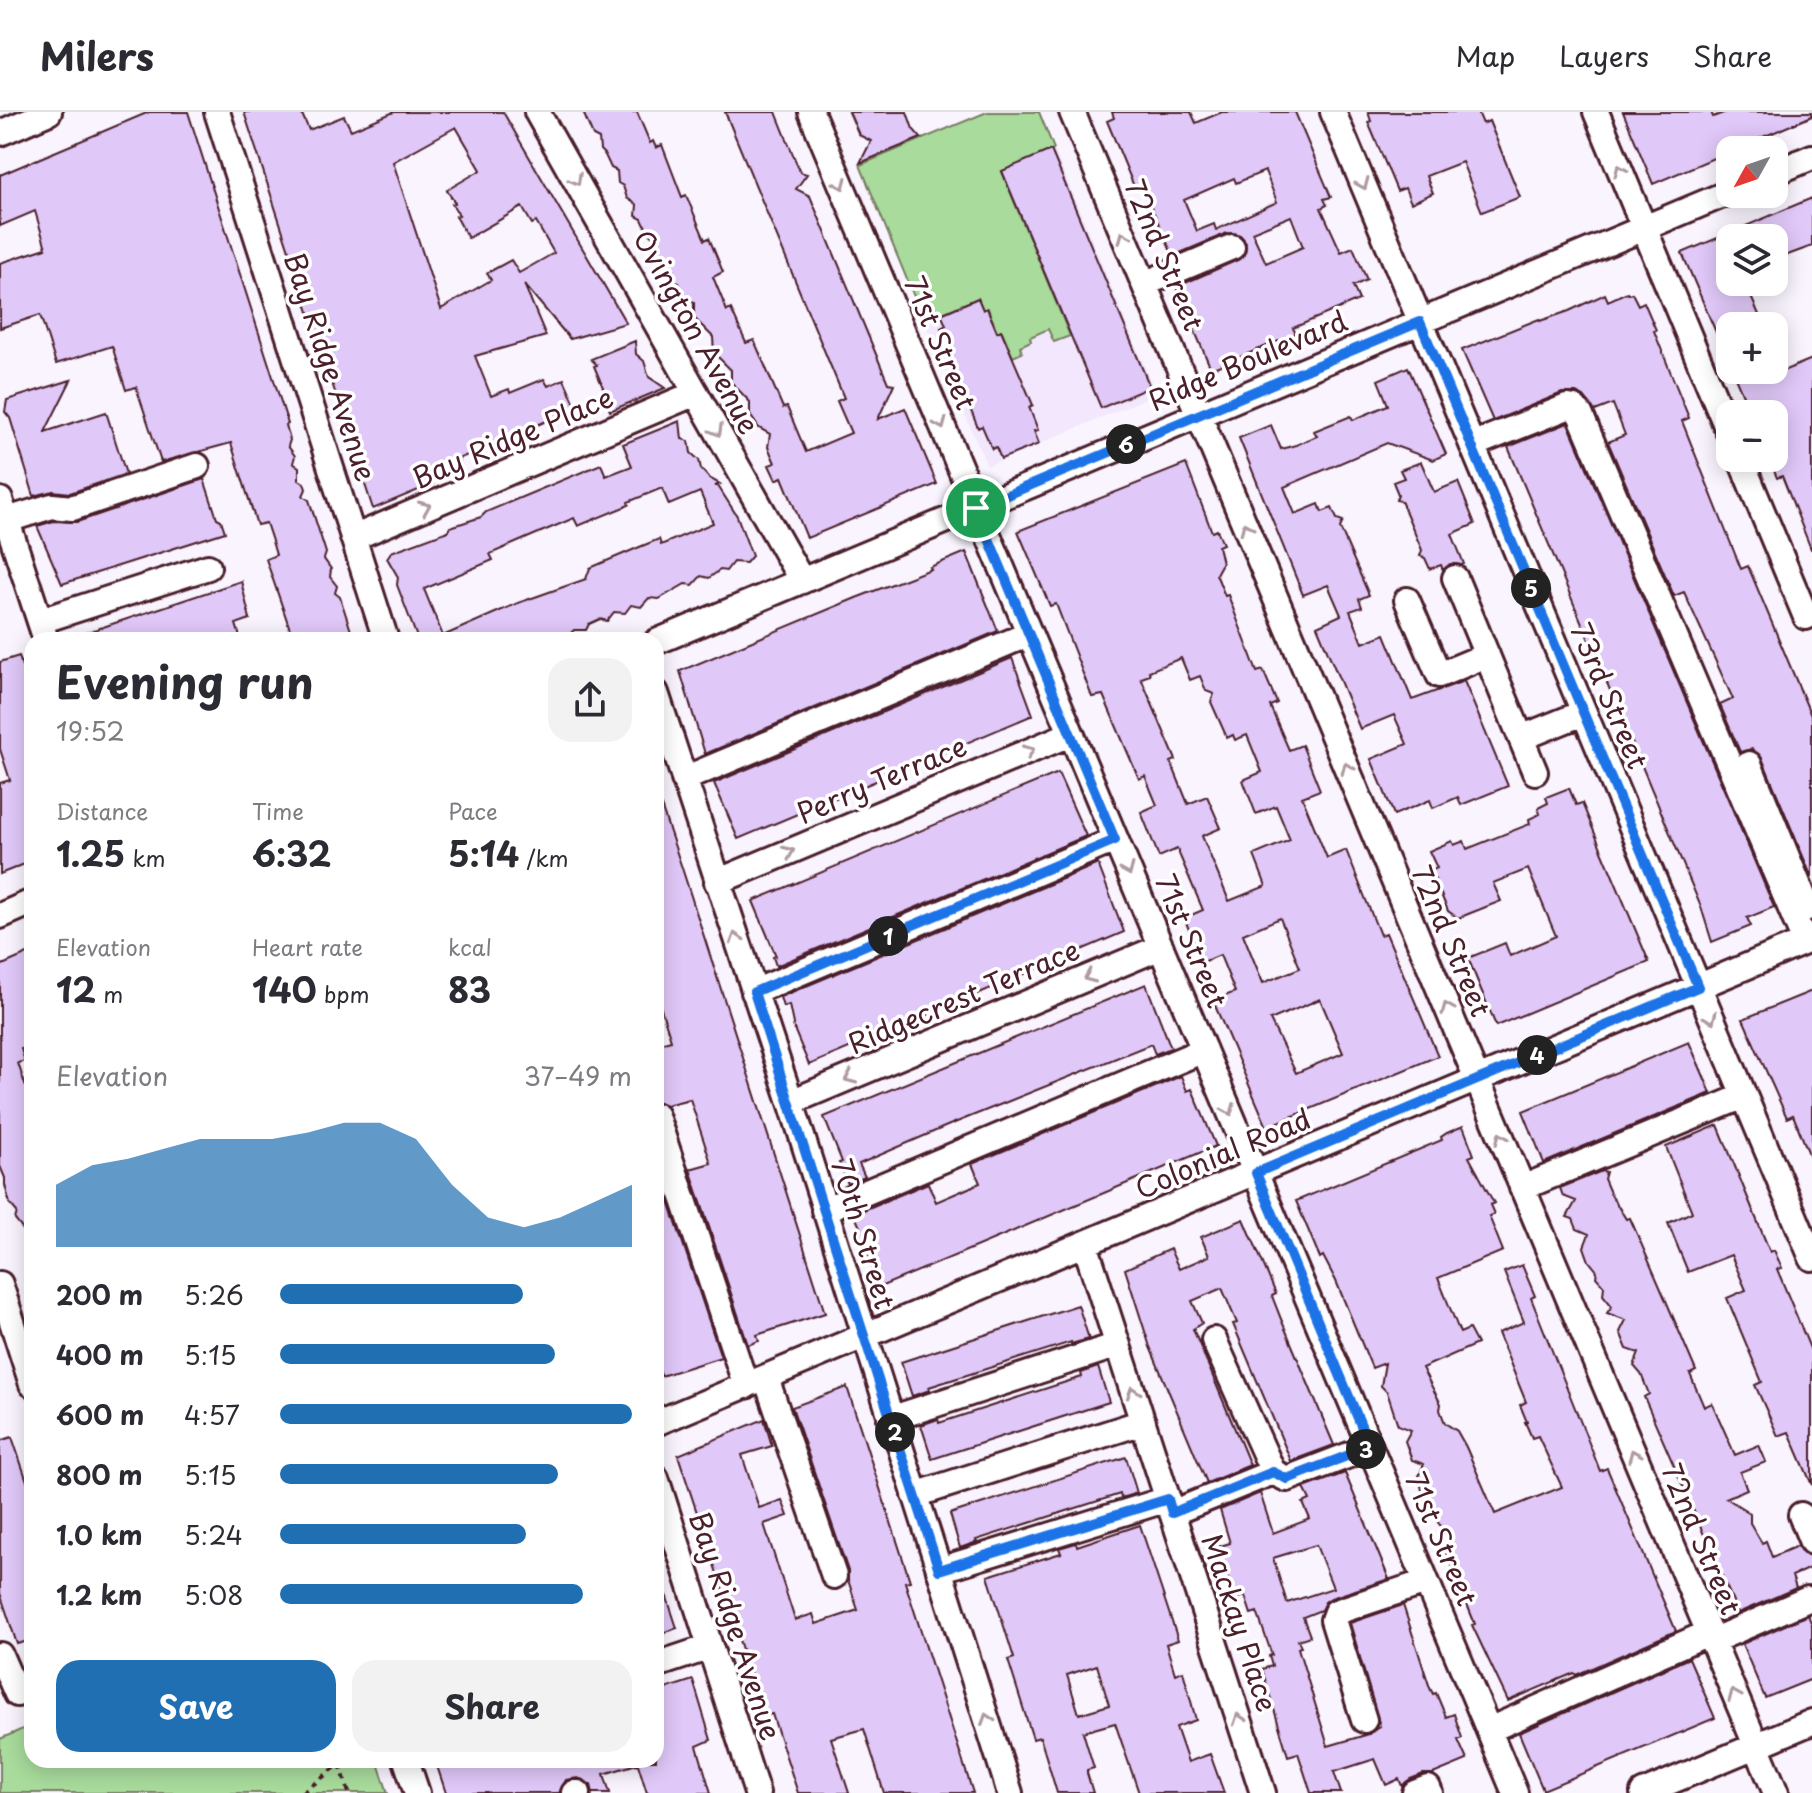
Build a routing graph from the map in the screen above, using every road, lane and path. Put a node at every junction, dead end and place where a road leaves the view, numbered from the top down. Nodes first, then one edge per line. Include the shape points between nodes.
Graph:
1 (49, 112) edge
2 (217, 112) edge
3 (537, 112) edge
4 (811, 112) edge
5 (1072, 112) edge
6 (1333, 112) edge
7 (1596, 112) edge
8 (0, 133) edge
9 (1812, 157) edge
10 (1788, 167) edge
11 (1716, 198) edge
12 (1644, 228) junction
13 (1232, 247) dead end
14 (1144, 284) junction
15 (1420, 322) junction
16 (696, 393) junction
17 (1716, 401) edge
18 (1198, 414) junction
19 (1472, 445) junction
20 (197, 466) dead end
21 (1746, 472) edge
22 (976, 508) junction
23 (3, 510) edge
24 (353, 538) junction
25 (208, 567) dead end
26 (1455, 578) dead end
27 (802, 581) junction
28 (1407, 600) dead end
29 (1806, 617) dead end
30 (43, 630) edge
31 (383, 632) edge
32 (1029, 634) junction
33 (664, 639) edge
34 (1487, 655) junction
35 (1583, 713) junction
36 (664, 718) edge
37 (1070, 734) junction
38 (1521, 738) junction
39 (1749, 764) dead end
40 (1535, 772) dead end
41 (684, 779) junction
42 (1115, 840) junction
43 (717, 882) junction
44 (24, 906) edge
45 (0, 916) edge
46 (1812, 918) edge
47 (1808, 940) edge
48 (1161, 947) junction
49 (1698, 987) junction
50 (754, 992) junction
51 (1204, 1050) junction
52 (1477, 1080) junction
53 (1744, 1096) junction
54 (791, 1102) junction
55 (664, 1137) edge
56 (1256, 1173) junction
57 (1522, 1188) junction
58 (824, 1210) junction
59 (1085, 1244) junction
60 (1812, 1258) edge
61 (0, 1284) edge
62 (863, 1337) junction
63 (1214, 1340) dead end
64 (1118, 1345) junction
65 (24, 1359) edge
66 (756, 1382) junction
67 (890, 1419) junction
68 (664, 1420) edge
69 (1143, 1422) junction
70 (1370, 1447) junction
71 (1273, 1472) junction
72 (915, 1495) junction
73 (1170, 1506) junction
74 (1801, 1515) dead end
75 (664, 1529) edge
76 (1812, 1542) edge
77 (668, 1554) edge
78 (939, 1570) junction
79 (834, 1576) dead end
80 (1426, 1582) junction
81 (1808, 1599) dead end
82 (1710, 1637) junction
83 (710, 1647) junction
84 (0, 1655) edge
85 (664, 1662) edge
86 (16, 1694) edge
87 (1364, 1720) dead end
88 (1812, 1722) edge
89 (1489, 1730) junction
90 (1756, 1746) junction
91 (332, 1768) edge
92 (341, 1768) edge
93 (409, 1768) edge
94 (305, 1792) edge
95 (349, 1793) edge
96 (417, 1793) edge
97 (757, 1793) edge
98 (1010, 1793) edge
99 (1263, 1793) edge
100 (1415, 1793) edge
101 (1430, 1793) edge
102 (1515, 1793) edge
103 (1643, 1793) edge
104 (1776, 1793) edge

1 - 8 street
2 - 24 street, Bay Ridge Avenue
3 -> 16 street, Ovington Avenue
4 -> 22 street, 71st Street
14 -> 5 street, 72nd Street
6 -> 15 street, 73rd Street
12 -> 7 street
9 - 10 street
11 - 12 street, Ridge Boulevard
12 - 15 street, Ridge Boulevard
12 - 17 street
13 - 14 street
14 - 18 street, 72nd Street
15 - 18 street, Ridge Boulevard
15 - 19 street, 73rd Street
24 -> 16 street, Bay Ridge Place
16 -> 27 street, Ovington Avenue
18 - 22 street, Ridge Boulevard
52 -> 18 street, 72nd Street
19 - 35 street, 73rd Street
19 - 47 street via 1567,407 1580,414
20 - 23 street via 72,508
21 - 29 street
22 - 27 street, Ridge Boulevard
22 - 32 street, 71st Street
23 - 30 street
24 - 31 street, Bay Ridge Avenue
25 - 30 street
26 - 34 street
27 - 33 street, Ridge Boulevard
28 - 34 street via 1439,675
32 - 37 street, 71st Street
32 - 41 street
34 - 38 street
35 - 38 street
35 - 49 street, 73rd Street
36 - 41 street, 70th Street
37 - 42 street, 71st Street
43 -> 37 street, Perry Terrace
38 - 40 street
39 - 46 street
41 - 43 street, 70th Street
42 -> 48 street, 71st Street
42 - 50 street
50 -> 43 street, 70th Street
44 - 45 street
47 - 49 street, Colonial Road
48 - 51 street, 71st Street
48 -> 54 street, Ridgecrest Terrace
49 - 52 street, Colonial Road
49 -> 53 street, 73rd Street
50 - 54 street, 70th Street
51 -> 56 street, 71st Street
51 - 58 street
52 - 56 street, Colonial Road
57 -> 52 street, 72nd Street
53 - 57 street
53 - 60 street, 73rd Street
54 - 58 street, 70th Street
55 - 66 street
56 - 59 street, Colonial Road
56 - 70 street, 71st Street
82 -> 57 street, 72nd Street
58 - 62 street, 70th Street
59 - 62 street, Colonial Road
59 - 64 street, Mackay Place
61 - 65 street
62 - 66 street, Colonial Road
62 - 67 street, 70th Street
63 - 71 street
64 - 67 street
69 -> 64 street, Mackay Place
66 - 68 street, Colonial Road
66 - 79 street
67 - 72 street, 70th Street
69 - 72 street
69 - 73 street, Mackay Place
70 - 71 street via 1287,1479
70 - 80 street, 71st Street
71 - 73 street
72 - 78 street, 70th Street
73 - 78 street
99 -> 73 street, Mackay Place
74 - 76 street
75 - 77 street, Bay Ridge Avenue
77 - 83 street, Bay Ridge Avenue
98 -> 78 street, 70th Street
80 - 87 street via 1336,1612 1333,1620
80 - 89 street, 71st Street
81 - 82 street
82 - 89 street
90 -> 82 street, 72nd Street
83 - 85 street
83 - 97 street, Bay Ridge Avenue
84 - 86 street
88 - 90 street
89 - 102 street, 71st Street
90 - 103 street
90 - 104 street, 72nd Street
91 - 94 path
92 - 95 path
93 - 96 street
100 - 101 street via 1428,1788

